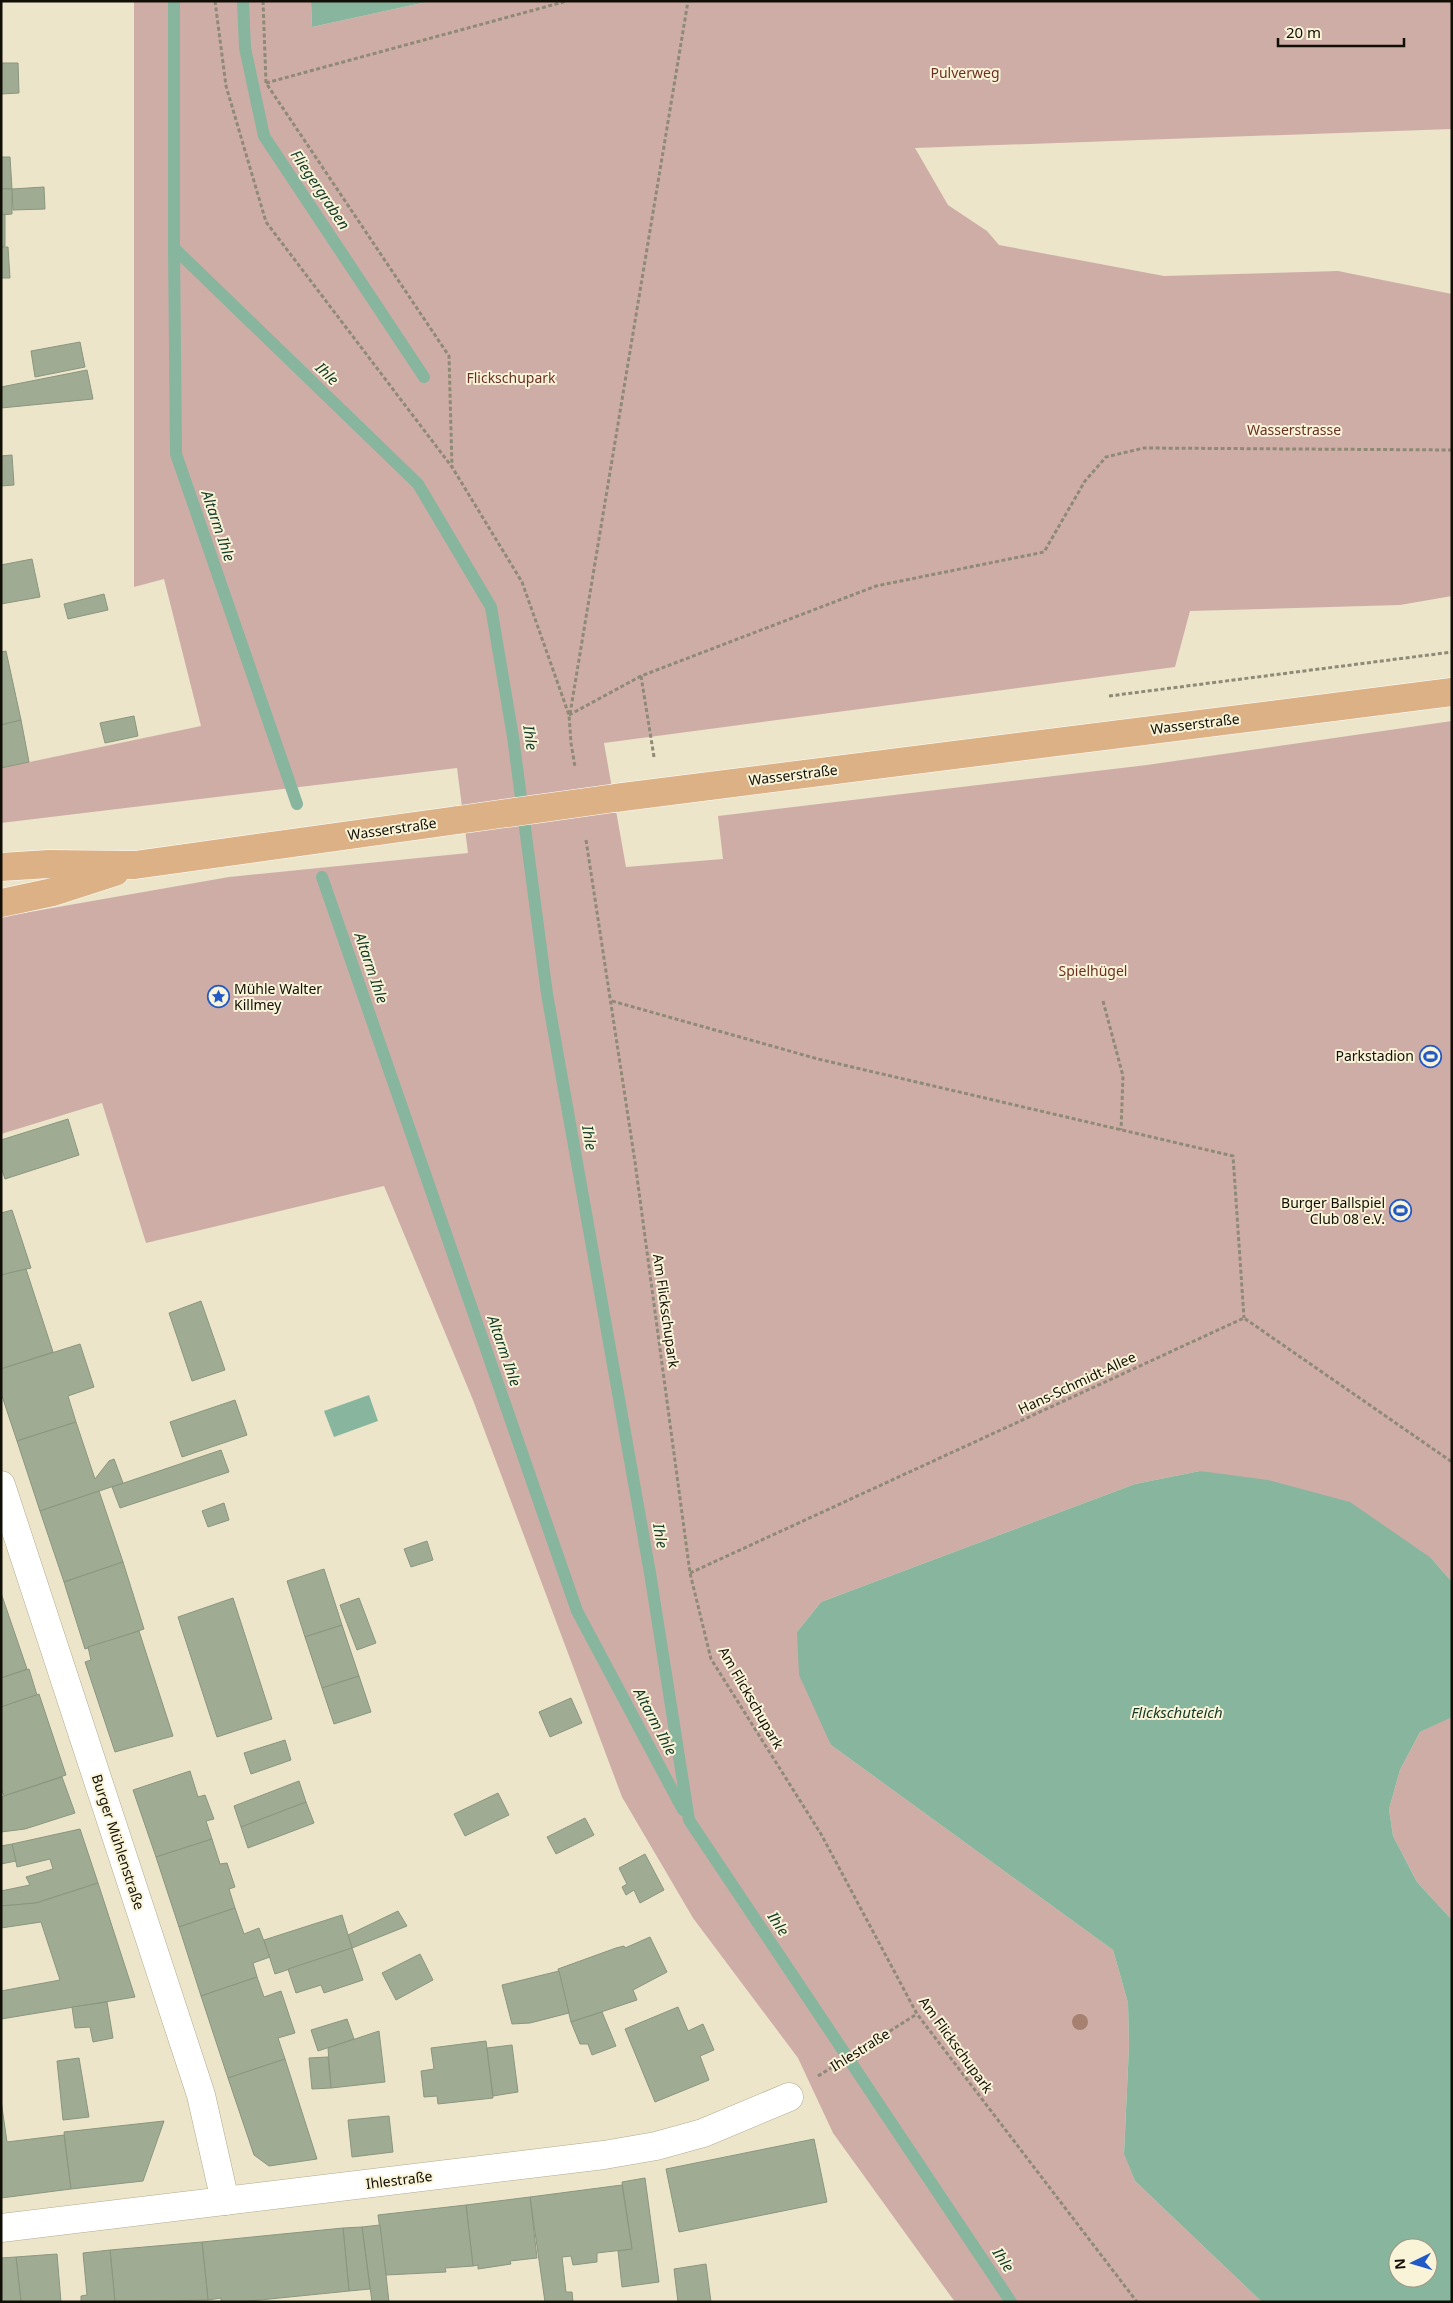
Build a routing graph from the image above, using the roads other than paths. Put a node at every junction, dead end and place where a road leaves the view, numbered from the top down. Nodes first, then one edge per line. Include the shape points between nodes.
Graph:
1 (1452, 692) edge
2 (135, 865) junction
3 (1, 867) edge
4 (1, 903) edge
5 (1, 1485) edge
6 (789, 2096) dead end
7 (225, 2201) junction
8 (1, 2228) edge

1 - 2 main road, Wasserstraße, bridge via 659,792
2 - 3 main road, Wasserstraße
2 - 4 main road, Wasserstraße via 53,892
5 - 7 street, Burger Mühlenstraße via 201,2095
6 - 7 street, Ihlestraße via 704,2133 656,2146
7 - 8 street, Ihlestraße

